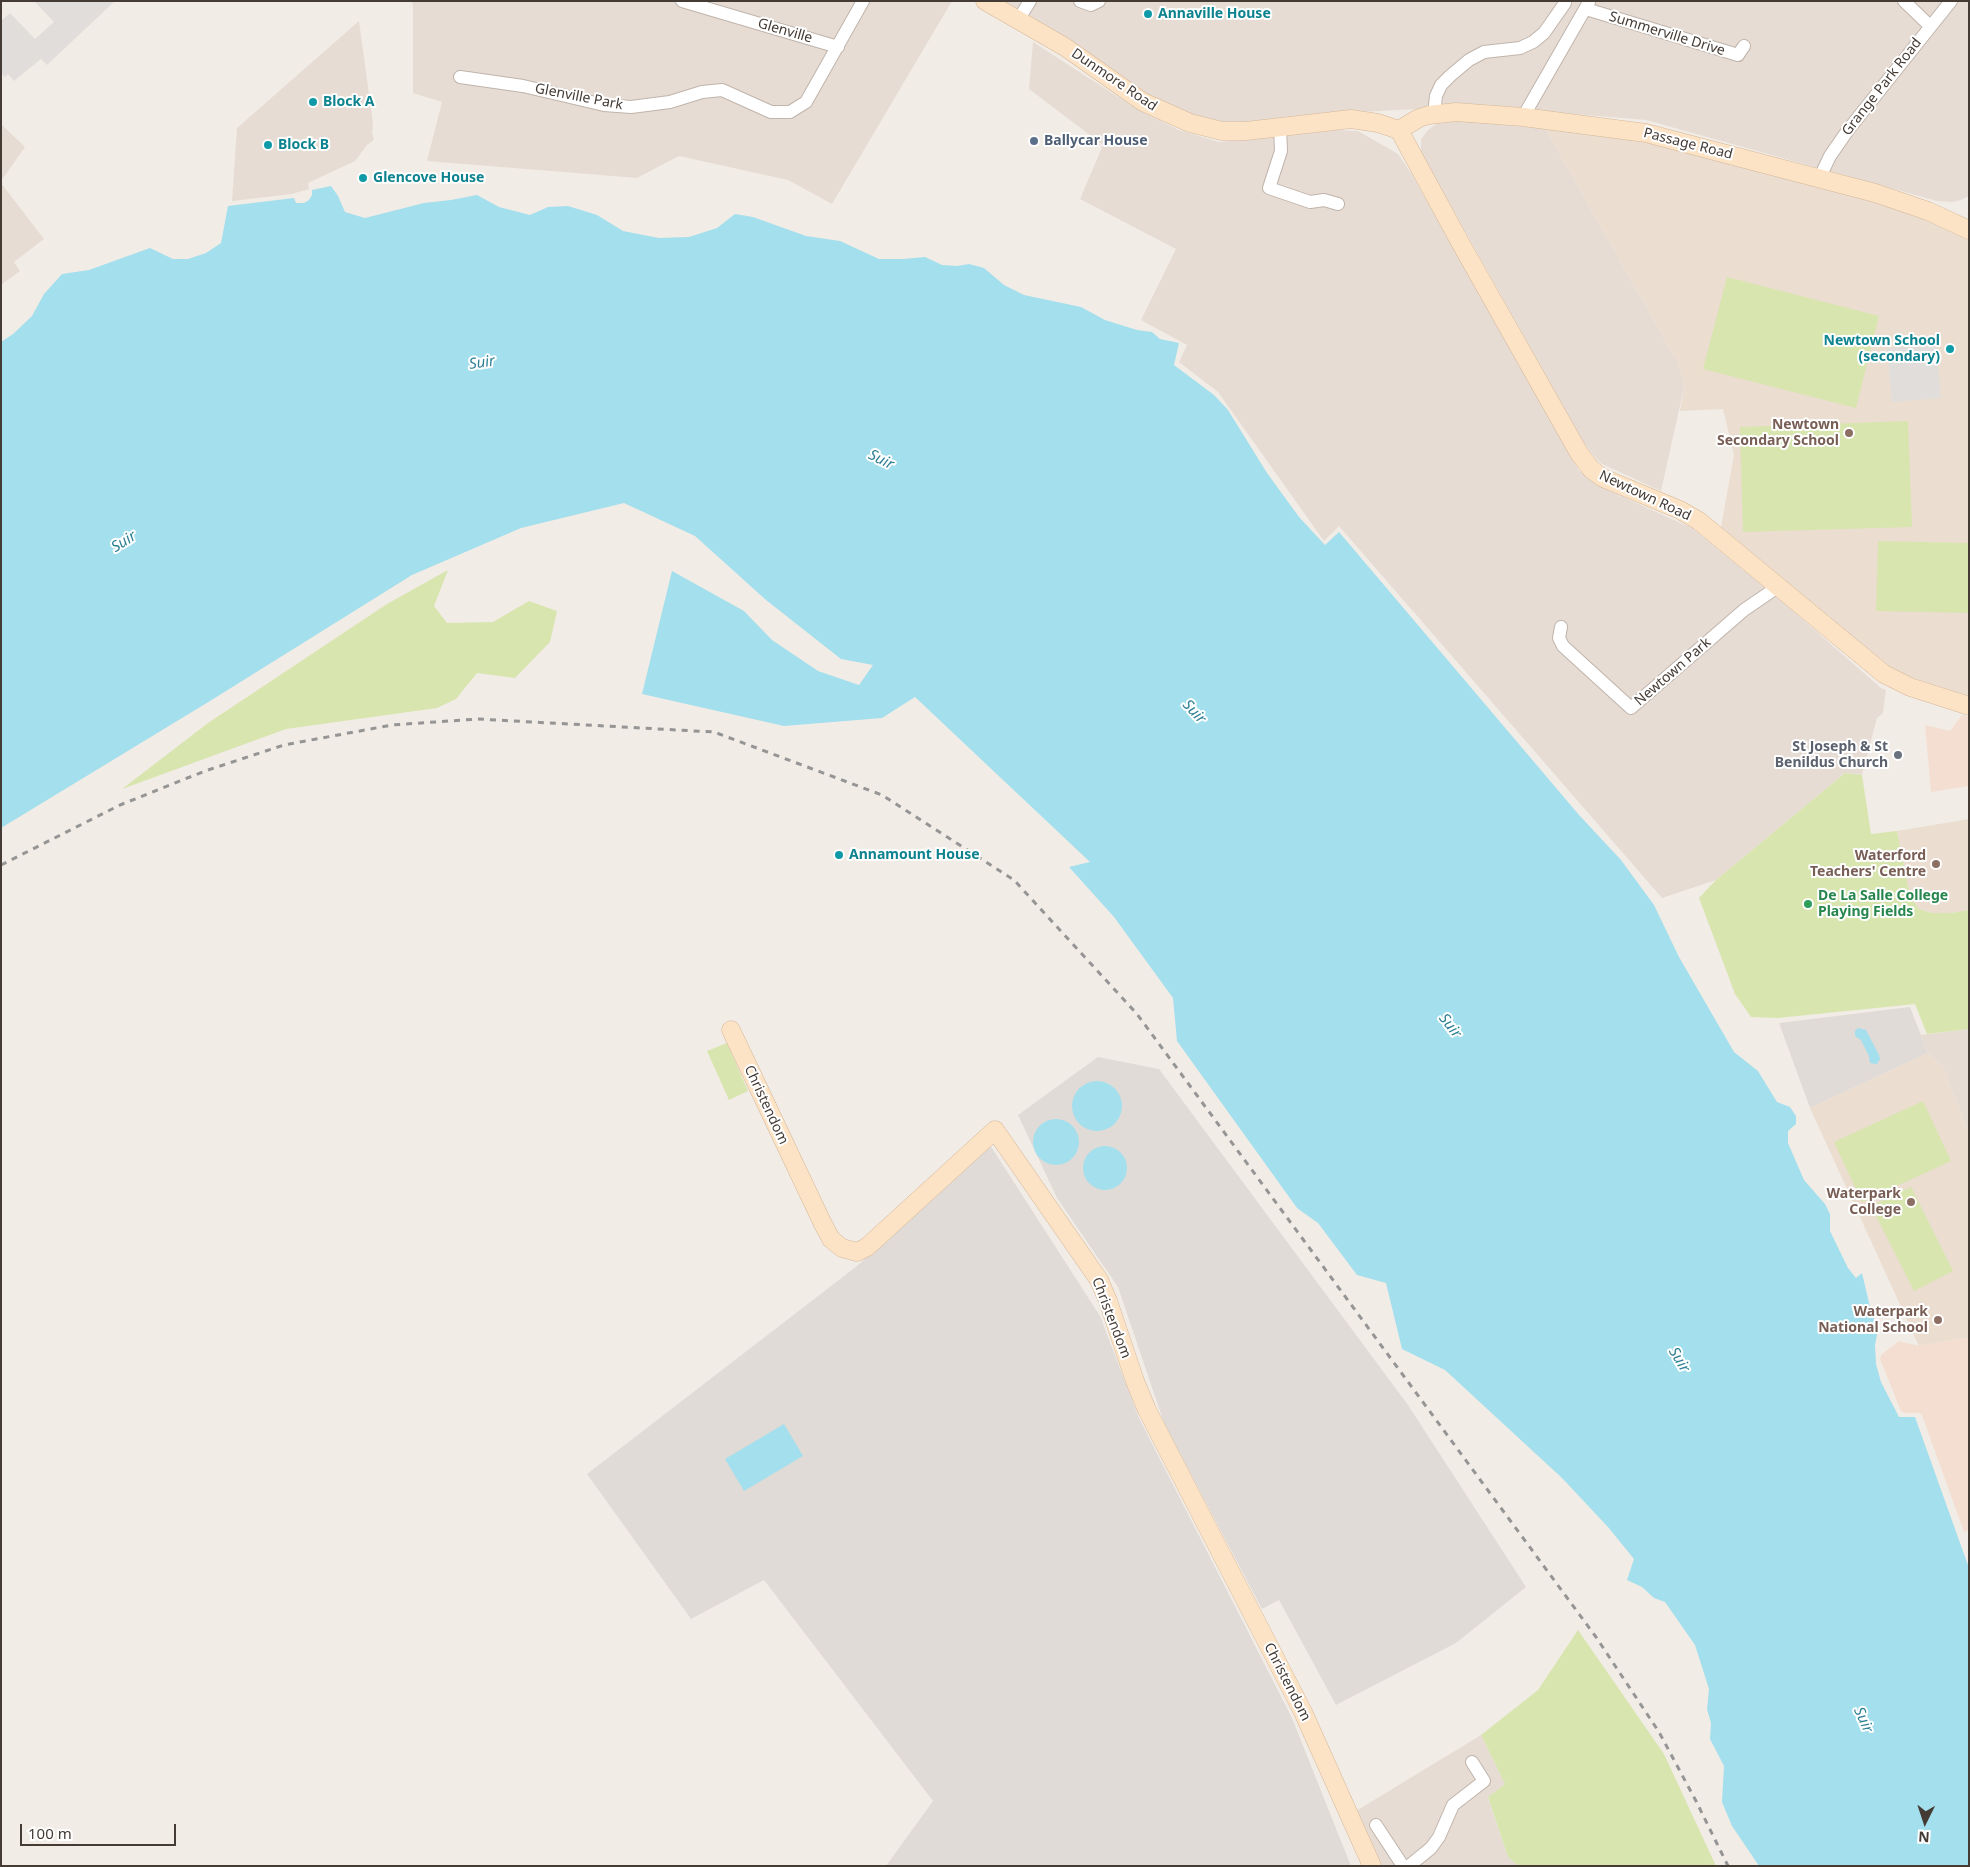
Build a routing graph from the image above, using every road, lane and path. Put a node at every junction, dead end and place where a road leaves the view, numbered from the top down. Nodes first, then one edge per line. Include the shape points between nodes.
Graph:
1 (682, 1) edge
2 (863, 1) edge
3 (986, 1) edge
4 (1030, 1) edge
5 (1080, 1) edge
6 (1099, 1) edge
7 (1904, 1) edge
8 (1951, 1) edge
9 (1565, 3) dead end
10 (1588, 5) edge
11 (1018, 20) junction
12 (1930, 26) junction
13 (1744, 46) dead end
14 (838, 47) junction
15 (460, 77) dead end
16 (1434, 114) junction
17 (1523, 117) junction
18 (1280, 127) junction
19 (1399, 130) junction
20 (1820, 177) junction
21 (1338, 204) dead end
22 (1966, 225) edge
23 (1779, 586) junction
24 (1561, 627) dead end
25 (1969, 706) edge
26 (731, 1030) dead end
27 (1472, 1762) dead end
28 (1376, 1825) dead end
29 (1372, 1866) edge
30 (1403, 1866) edge
31 (1409, 1866) edge

1 - 14 street, Glenville
2 - 14 street
3 - 11 main road, Dunmore Road
4 - 11 street
5 - 6 street via 1091,5
7 - 12 street
8 - 12 street, Grange Park Road
9 - 16 street via 1544,33 1533,42 1520,48 1484,52 1450,76 1436,96
10 - 13 street, Summerville Drive via 1738,55
10 - 17 street
11 - 18 main road, Dunmore Road via 1065,47 1143,102 1178,119 1222,131
12 - 20 street, Grange Park Road via 1837,145
14 - 15 street, Glenville Park via 806,102 790,112 771,112 722,90 631,107 604,105 523,86
16 - 17 main road, Passage Road
16 - 19 main road, Passage Road via 1419,118
17 - 20 main road, Passage Road via 1646,133
18 - 19 main road, Dunmore Road via 1351,119 1378,122
18 - 21 street via 1281,151 1269,188 1310,202 1324,200
19 - 23 main road, Newtown Road via 1590,469 1603,478 1692,516
20 - 22 main road, Passage Road
23 - 24 street, Newtown Park via 1744,610 1631,708 1563,646
23 - 25 main road, Newtown Road via 1884,674 1910,687
26 - 29 main road, Christendom via 822,1222 831,1239 842,1248 856,1252 867,1247 995,1130 1099,1280 1147,1410 1303,1712
27 - 31 street via 1484,1781 1453,1805 1439,1837
28 - 30 street

